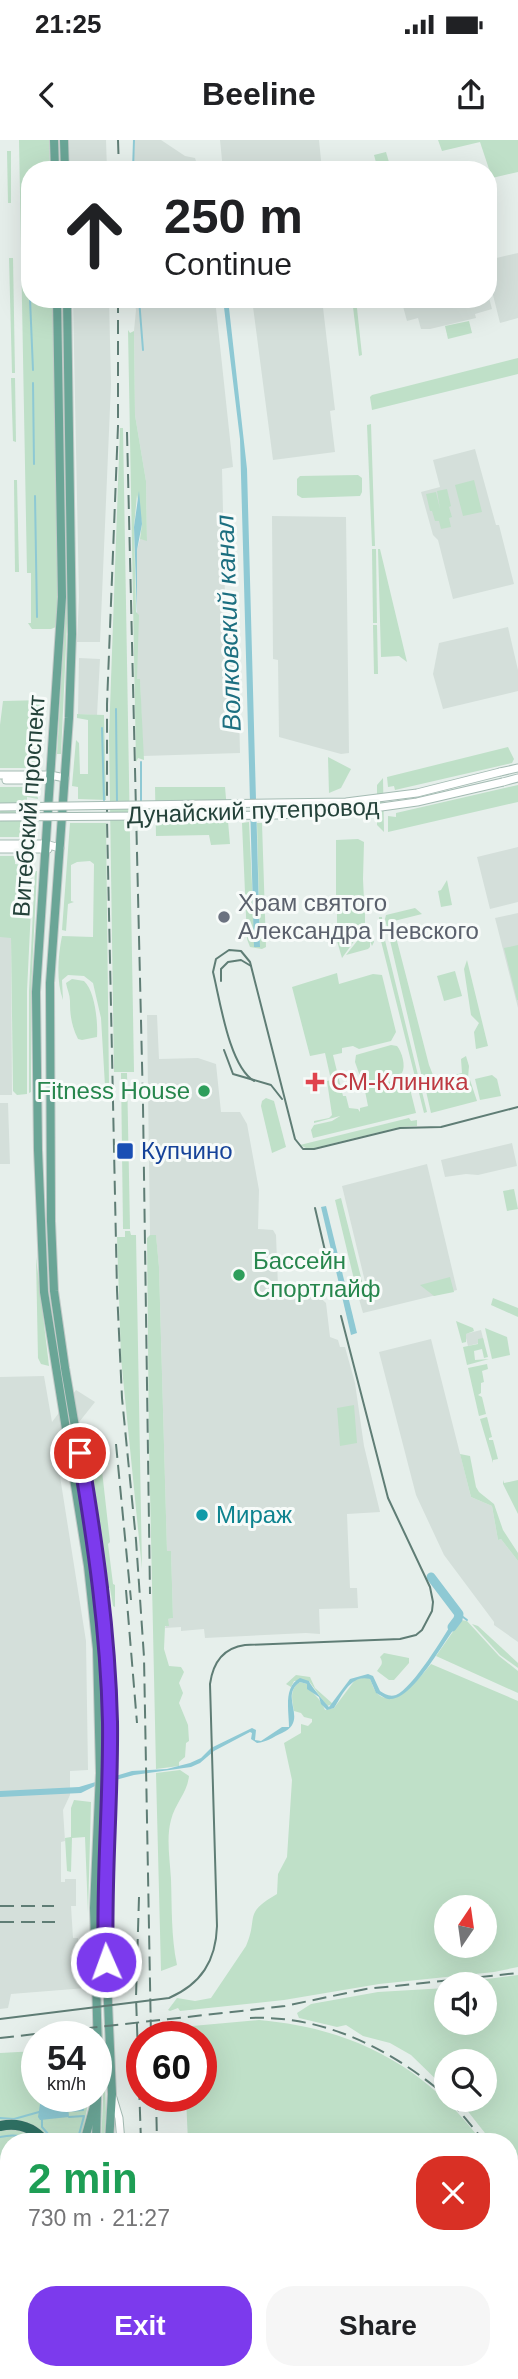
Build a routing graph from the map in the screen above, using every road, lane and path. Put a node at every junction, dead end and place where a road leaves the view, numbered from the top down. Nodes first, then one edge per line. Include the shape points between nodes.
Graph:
1 (54, 140) edge
2 (64, 140) edge
3 (55, 161) edge
4 (65, 161) edge
5 (57, 308) edge
6 (67, 308) edge
7 (518, 768) edge
8 (50, 777) junction
9 (0, 778) edge
10 (65, 778) junction
11 (518, 778) edge
12 (0, 807) edge
13 (0, 817) edge
14 (45, 846) junction
15 (0, 847) edge
16 (60, 848) junction
17 (96, 2021) edge
18 (109, 2021) edge
19 (112, 2094) edge
20 (92, 2112) edge
21 (97, 2112) edge
22 (111, 2112) edge
23 (0, 2126) edge
24 (34, 2133) edge
25 (87, 2133) edge
26 (96, 2133) edge
27 (110, 2133) edge
28 (120, 2133) edge

1 - 3 main road
2 - 4 main road
5 - 8 main road, Витебский проспект via 62,597
6 - 10 main road, Витебский проспект via 72,590
7 - 12 main road, Дунайский путепровод, bridge via 409,794 346,802
8 - 9 main road
8 - 10 main road
8 - 14 main road, Витебский проспект
10 - 16 main road, Витебский проспект
11 - 13 main road, Дунайский путепровод, bridge via 417,802 353,811
14 - 15 main road
14 - 16 main road
14 - 17 main road, Витебский проспект via 36,992 44,1292 96,1631 100,1773 94,1908
16 - 18 main road, Витебский проспект via 50,994 54,1291 105,1620 110,1705 104,1911
19 - 28 main road
20 - 25 main road
21 - 26 main road
22 - 27 main road
23 - 24 highway via 28,2128

